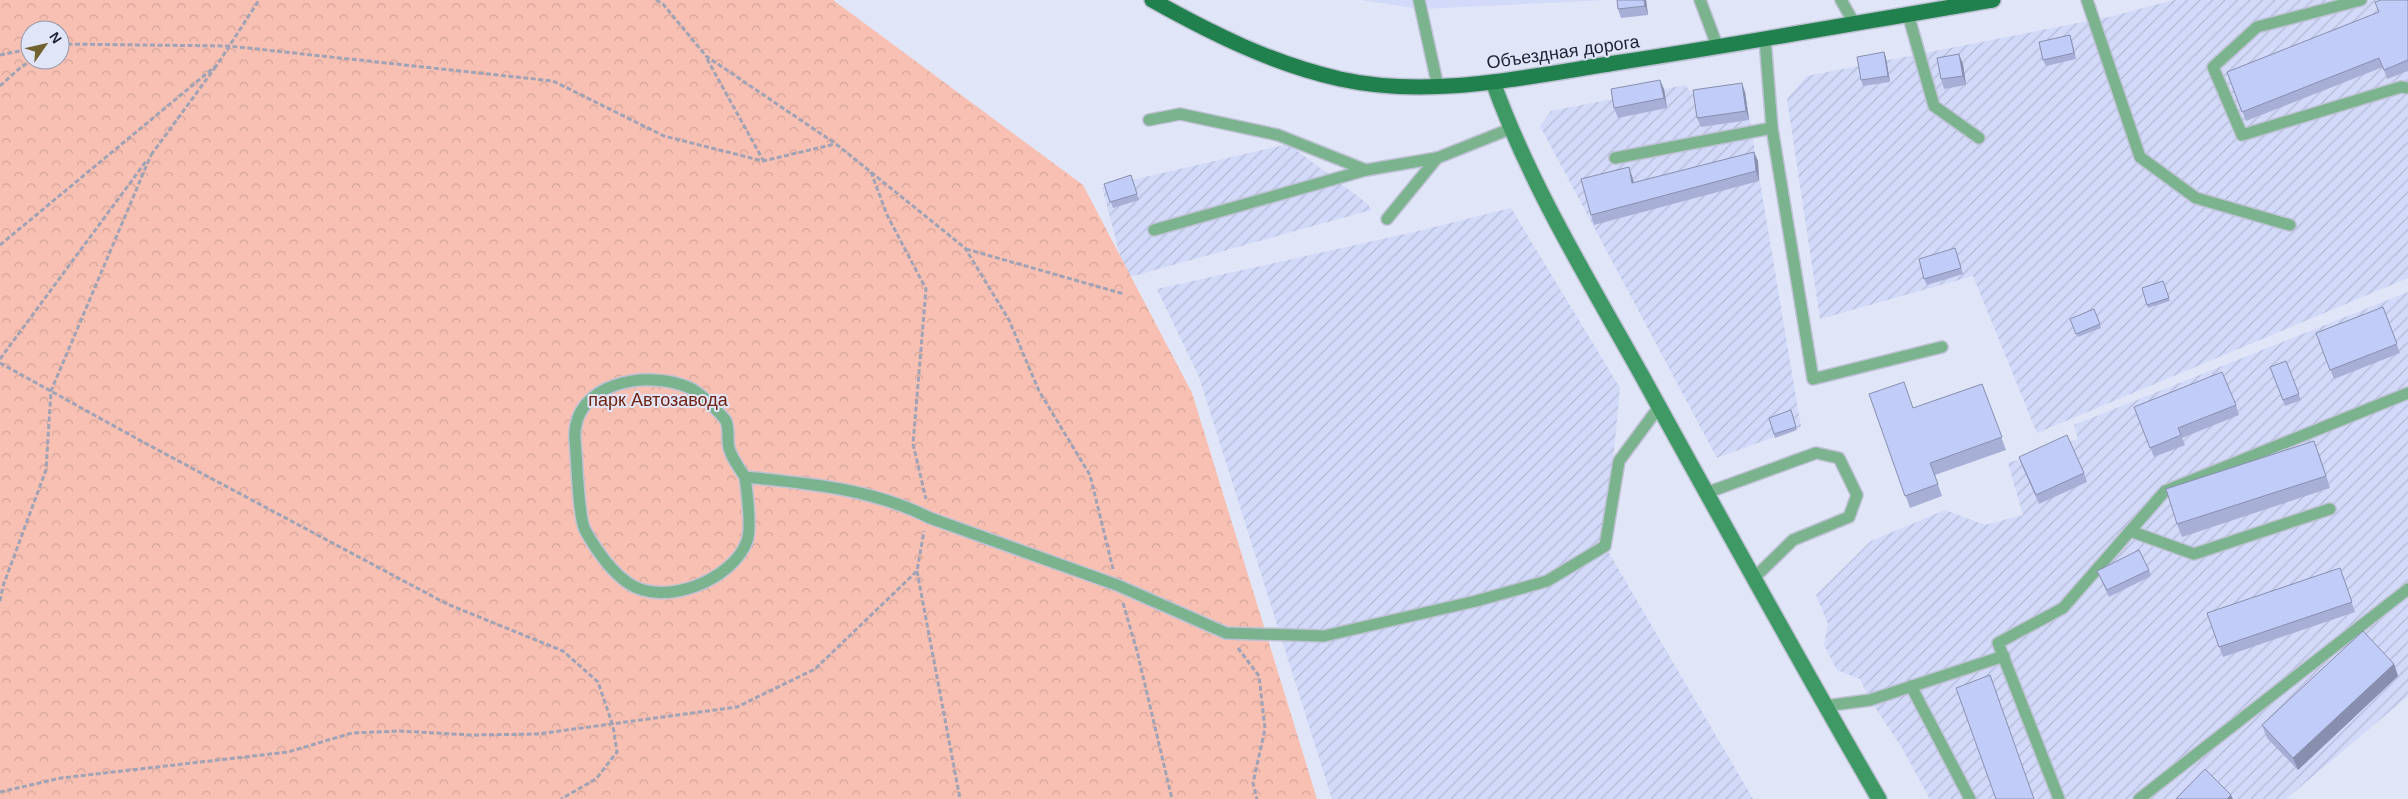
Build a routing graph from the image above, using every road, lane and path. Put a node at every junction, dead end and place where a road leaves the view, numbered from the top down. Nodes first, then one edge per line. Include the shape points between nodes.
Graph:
1 (259, 0) edge
2 (656, 0) edge
3 (1152, 0) edge
4 (1419, 0) edge
5 (1700, 0) edge
6 (1841, 0) edge
7 (1992, 0) edge
8 (2087, 0) edge
9 (2361, 0) edge
10 (1908, 14) junction
11 (1854, 23) junction
12 (1765, 39) junction
13 (70, 44) edge
14 (228, 46) junction
15 (1718, 48) junction
16 (20, 51) edge
17 (0, 54) edge
18 (706, 56) junction
19 (218, 65) junction
20 (20, 68) edge
21 (1493, 82) junction
22 (0, 86) edge
23 (1438, 86) junction
24 (2408, 88) edge
25 (1149, 120) dead end
26 (1772, 128) junction
27 (1510, 129) junction
28 (1979, 138) dead end
29 (836, 144) junction
30 (151, 155) junction
31 (1437, 158) junction
32 (1615, 158) dead end
33 (763, 161) junction
34 (1366, 170) junction
35 (871, 172) junction
36 (1387, 220) dead end
37 (2290, 225) dead end
38 (1154, 230) dead end
39 (0, 245) edge
40 (965, 248) junction
41 (1124, 294) dead end
42 (1942, 346) dead end
43 (0, 359) edge
44 (0, 363) edge
45 (51, 391) junction
46 (2408, 393) edge
47 (1659, 407) junction
48 (745, 477) junction
49 (1706, 493) junction
50 (2330, 509) dead end
51 (930, 518) junction
52 (2130, 531) junction
53 (917, 571) junction
54 (1754, 578) junction
55 (1117, 585) junction
56 (2408, 589) edge
57 (0, 601) edge
58 (1226, 633) junction
59 (2004, 656) junction
60 (1911, 686) junction
61 (1825, 706) junction
62 (613, 726) junction
63 (0, 792) edge
64 (561, 799) edge
65 (960, 799) edge
66 (1172, 799) edge
67 (1257, 799) edge
68 (1879, 799) edge
69 (1970, 799) edge
70 (2059, 799) edge
71 (2139, 799) edge

1 - 14 path
2 - 18 path via 663,4
3 - 23 main road, Объездная дорога via 1283,64 1341,79 1388,85
4 - 23 lane
5 - 15 lane
6 - 11 lane
7 - 10 main road, Объездная дорога
8 - 37 lane via 2140,157 2196,198
9 - 24 lane via 2257,27 2213,67 2242,135 2401,87
10 - 11 main road, Объездная дорога
10 - 28 lane via 1934,106
11 - 12 main road, Объездная дорога
12 - 15 main road, Объездная дорога
12 - 26 lane
13 - 14 path
14 - 19 path
14 - 33 path via 553,81 664,136
15 - 21 main road, Объездная дорога
16 - 17 path
18 - 29 path
18 - 33 path
19 - 30 path
19 - 39 path
20 - 22 path
21 - 23 main road, Объездная дорога
21 - 27 street
25 - 34 lane via 1180,114 1278,135
26 - 32 lane
26 - 42 lane via 1813,379
27 - 31 lane
27 - 47 street via 1536,185
29 - 33 path
29 - 35 path
30 - 43 path
30 - 45 path
31 - 34 lane
31 - 36 lane
34 - 38 lane
35 - 40 path
35 - 51 path via 887,216 926,289 913,444
40 - 41 path
40 - 55 path via 1009,320 1039,391 1090,475
44 - 45 path
45 - 57 path via 46,470
45 - 62 path via 447,604 563,651 598,682
46 - 52 lane via 2165,490
47 - 49 street
47 - 58 lane via 1619,461 1605,546 1547,581 1324,636
48 - 48 lane via 747,540 733,565 707,582 675,591 653,592 629,584 606,560 584,529 574,426 583,406 604,388 637,380 668,382 691,388 726,422 729,451
48 - 51 lane via 828,485 912,508
49 - 54 street
49 - 54 lane via 1816,453 1839,458 1857,495 1849,517 1793,540
50 - 52 lane via 2194,554
51 - 53 path via 922,535
51 - 55 lane
52 - 59 lane via 2063,608 1998,643
53 - 62 path via 815,669 738,707
53 - 65 path
54 - 61 street
55 - 58 lane
55 - 66 path via 1138,651
56 - 71 lane
58 - 67 path via 1259,676 1266,729 1253,783
59 - 60 lane
59 - 70 lane
60 - 61 lane via 1870,700
60 - 69 lane
61 - 68 street
62 - 63 path via 537,734 352,733 288,752 61,778
62 - 64 path via 617,752 596,779

